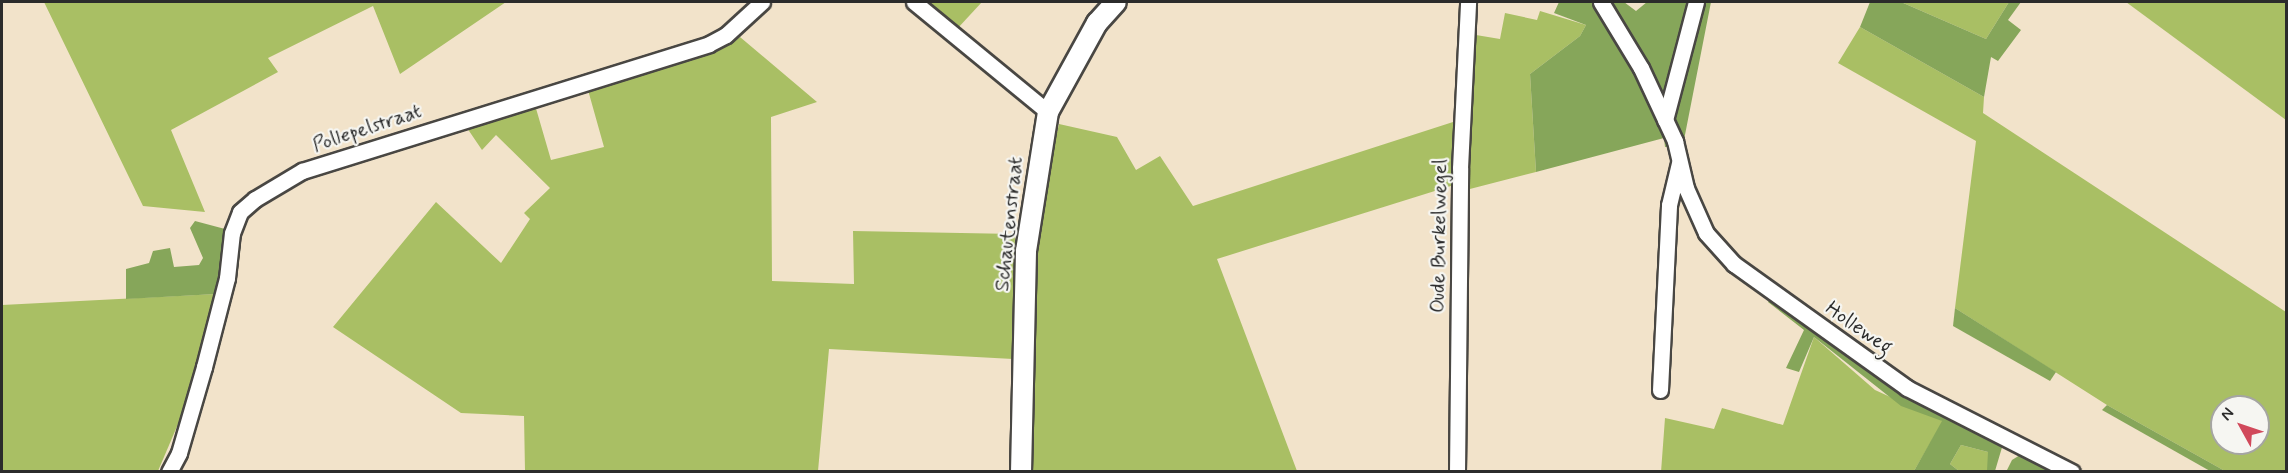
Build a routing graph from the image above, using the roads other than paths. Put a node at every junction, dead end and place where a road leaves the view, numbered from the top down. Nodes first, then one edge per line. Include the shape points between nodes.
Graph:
1 (762, 2) edge
2 (914, 2) edge
3 (1116, 2) edge
4 (1468, 2) edge
5 (1601, 2) edge
6 (1696, 2) edge
7 (1048, 112) junction
8 (1665, 120) junction
9 (1679, 160) junction
10 (1660, 390) dead end
11 (169, 471) edge
12 (1021, 471) edge
13 (1457, 471) edge
14 (2072, 471) edge

1 - 11 street, Pollepelstraat via 726,35 709,44 302,171 255,199 240,213 232,233 227,278 204,367
2 - 7 street
3 - 7 street, Schautenstraat via 1097,23
4 - 13 street, Oude Burkelwegel via 1460,168
5 - 8 street, Holleweg via 1641,68
6 - 8 street
7 - 12 street, Schautenstraat via 1026,251
8 - 9 street, Holleweg
9 - 10 street via 1670,205
9 - 14 street, Holleweg via 1686,188 1706,233 1734,264 1907,388

